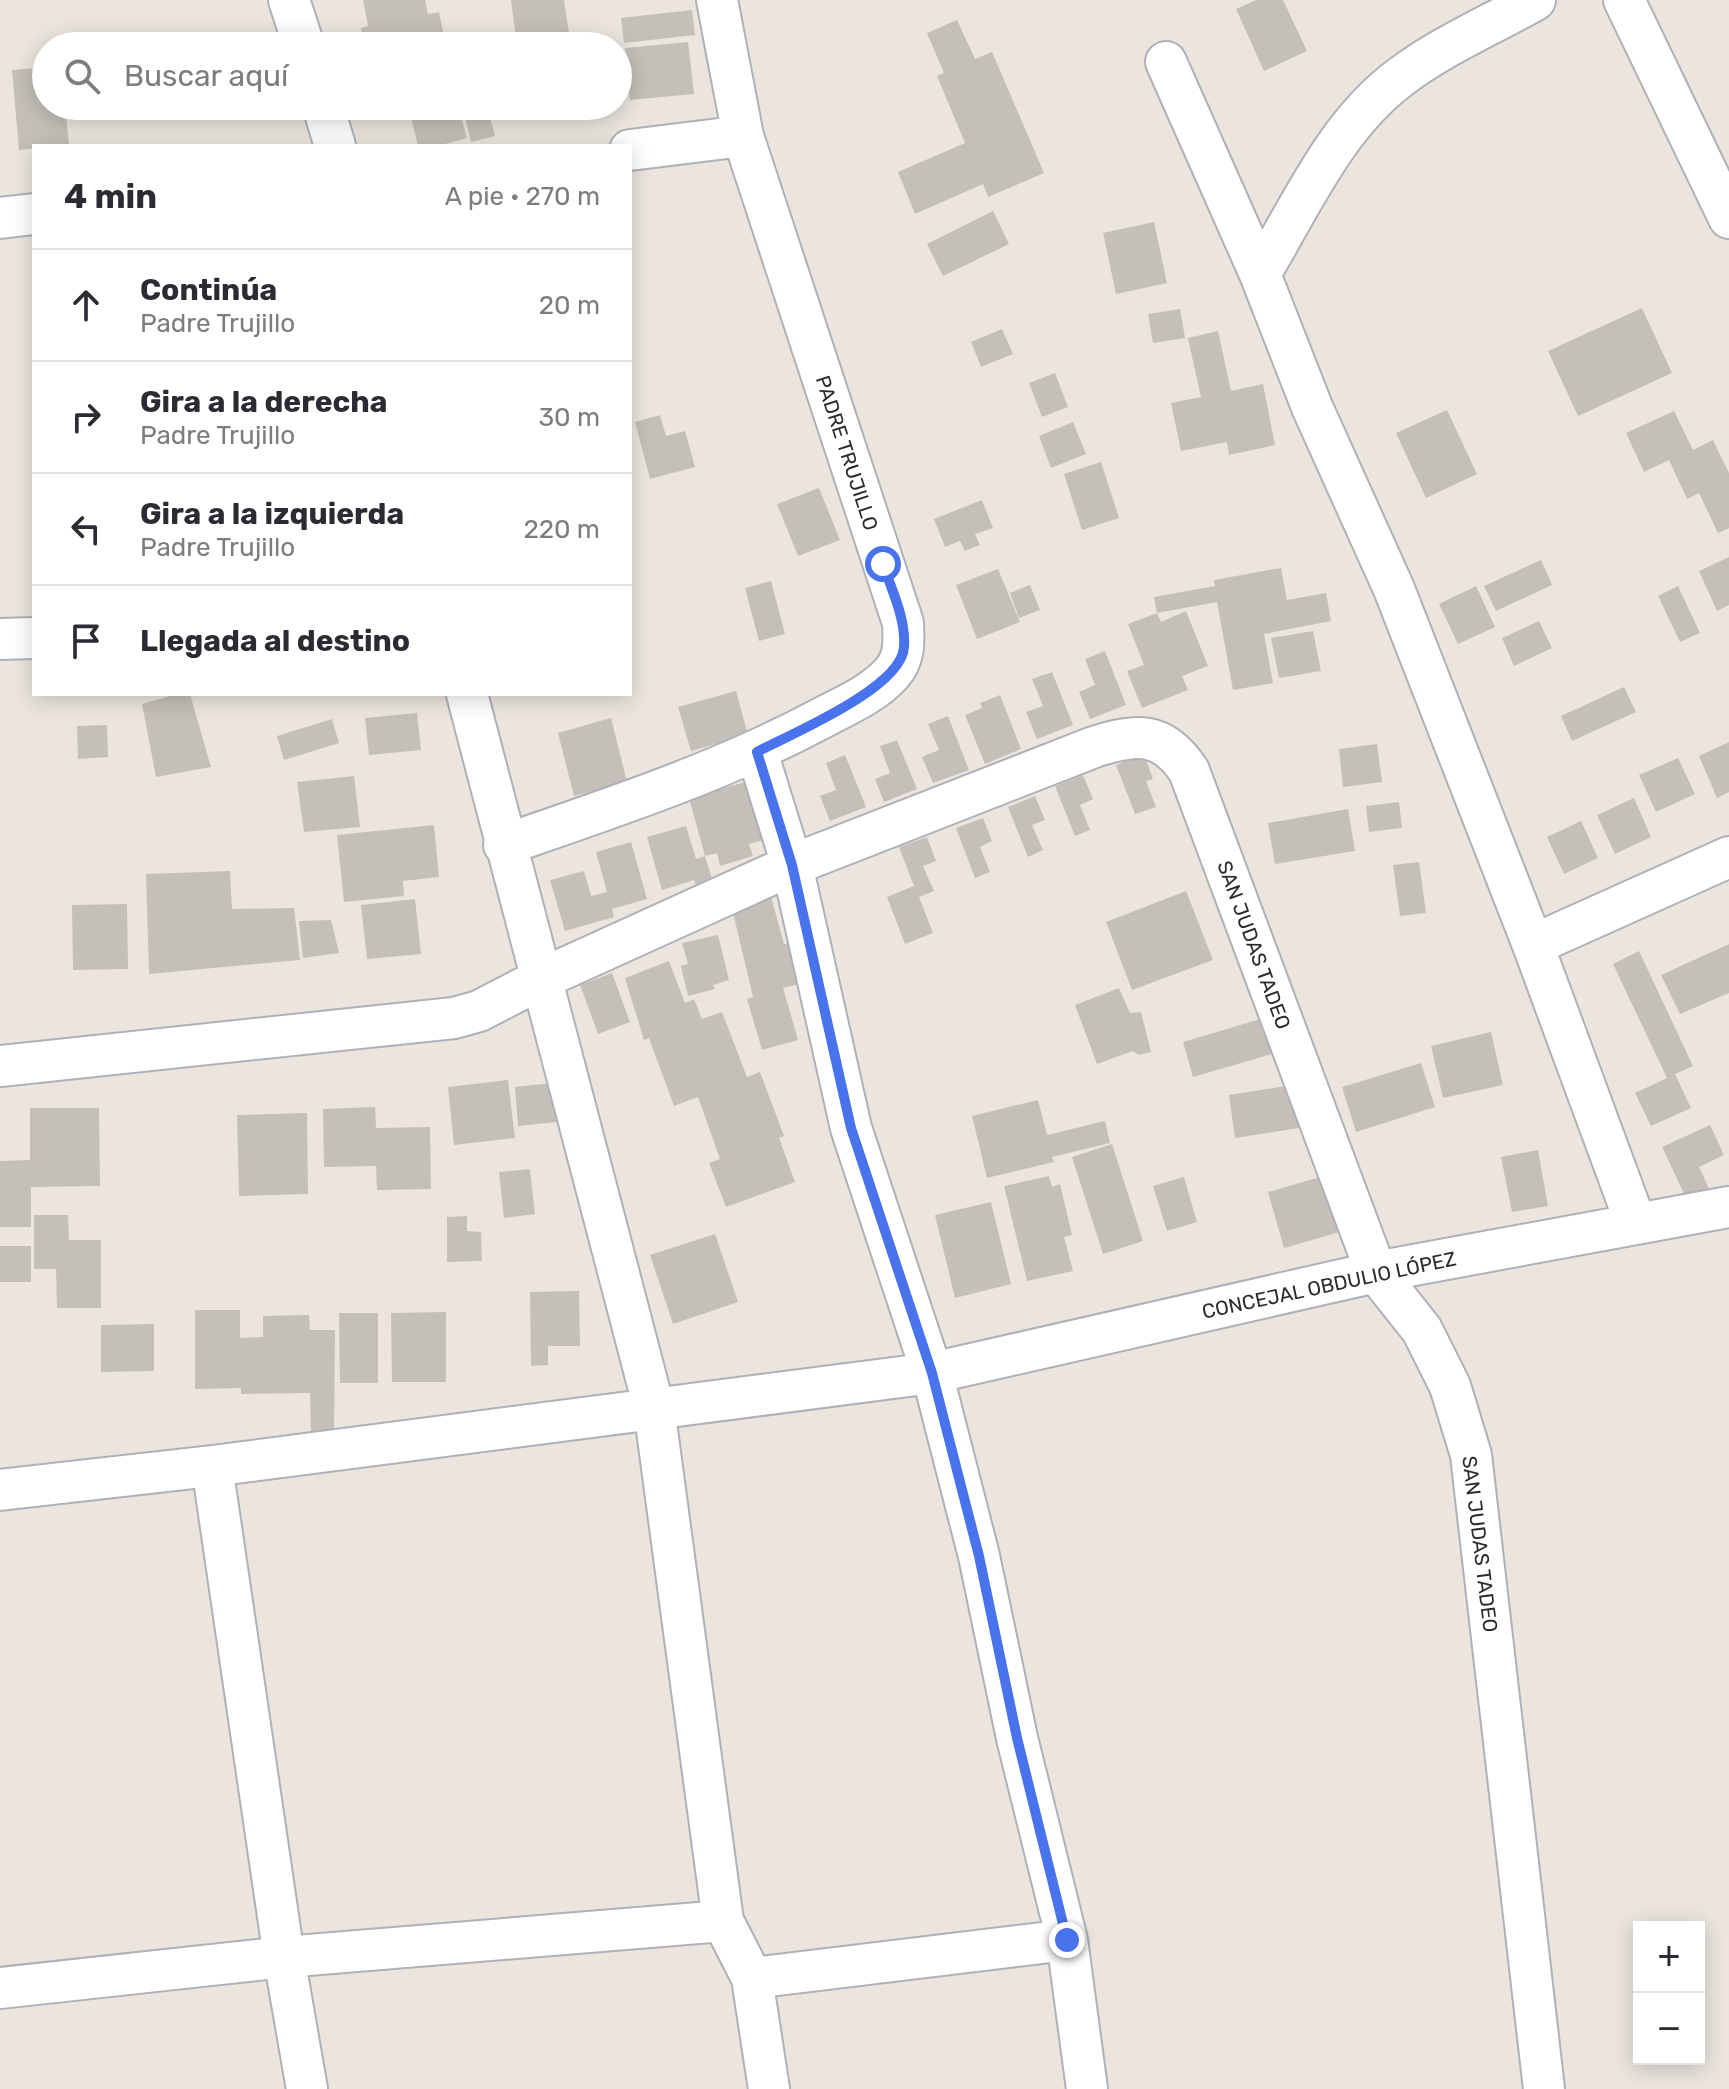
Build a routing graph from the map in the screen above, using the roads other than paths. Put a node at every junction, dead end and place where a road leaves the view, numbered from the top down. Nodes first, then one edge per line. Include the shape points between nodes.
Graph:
1 (289, 0) edge
2 (717, 0) edge
3 (1535, 0) edge
4 (1624, 0) edge
5 (299, 32) edge
6 (1166, 62) dead end
7 (327, 120) edge
8 (743, 136) junction
9 (334, 144) edge
10 (632, 150) edge
11 (32, 214) edge
12 (0, 218) edge
13 (1729, 218) edge
14 (1260, 274) junction
15 (32, 638) edge
16 (0, 639) edge
17 (467, 696) edge
18 (757, 752) junction
19 (504, 845) junction
20 (1729, 857) edge
21 (792, 865) junction
22 (1533, 945) junction
23 (543, 978) junction
24 (0, 1066) edge
25 (1729, 1207) edge
26 (1636, 1224) junction
27 (1376, 1272) junction
28 (932, 1373) junction
29 (654, 1408) junction
30 (212, 1466) junction
31 (0, 1490) edge
32 (723, 1921) junction
33 (1067, 1940) junction
34 (284, 1957) junction
35 (752, 1978) junction
36 (0, 1988) edge
37 (307, 2089) edge
38 (769, 2089) edge
39 (1087, 2089) edge
40 (1544, 2089) edge

1 - 5 street
2 - 8 street, PADRE TRUJILLO
3 - 14 street via 1402,75 1366,107
4 - 13 street
6 - 14 street
7 - 9 street
8 - 10 street
8 - 18 street, PADRE TRUJILLO via 903,623 904,651 891,674 862,696
11 - 12 street
14 - 22 street via 1312,407 1394,589
15 - 16 street
17 - 19 street
18 - 19 street, PADRE TRUJILLO
18 - 21 street
19 - 23 street
20 - 22 street
21 - 23 street
21 - 27 street, SAN JUDAS TADEO via 1125,737 1152,739 1175,750 1189,771
21 - 28 street via 851,1128
22 - 26 street
23 - 24 street via 454,1018
23 - 29 street
25 - 26 street, CONCEJAL OBDULIO LÓPEZ
26 - 27 street, CONCEJAL OBDULIO LÓPEZ
27 - 28 street, CONCEJAL OBDULIO LÓPEZ
27 - 40 street, SAN JUDAS TADEO via 1422,1330 1450,1386 1471,1455
28 - 29 street, CONCEJAL OBDULIO LÓPEZ
28 - 33 street
29 - 30 street, CONCEJAL OBDULIO LÓPEZ
29 - 32 street
30 - 31 street, CONCEJAL OBDULIO LÓPEZ
30 - 34 street
32 - 34 street
32 - 35 street
33 - 35 street
33 - 39 street
34 - 36 street
34 - 37 street
35 - 38 street

